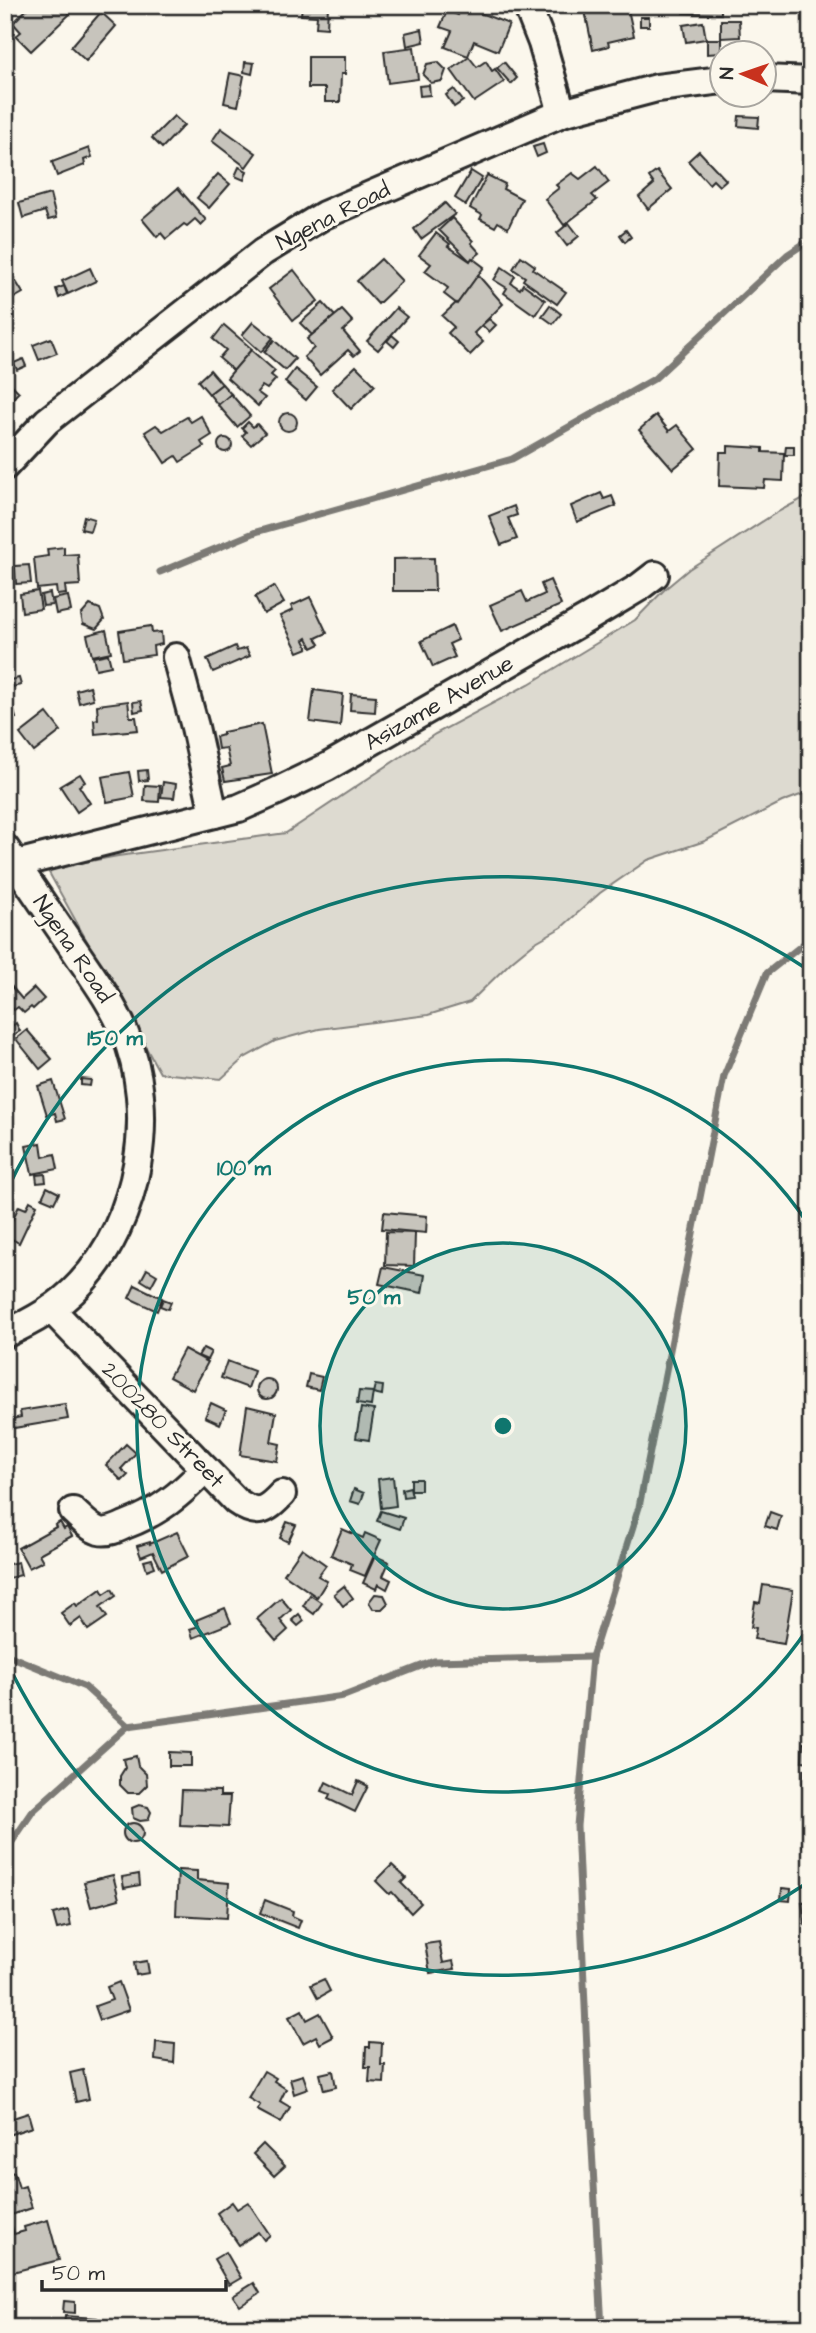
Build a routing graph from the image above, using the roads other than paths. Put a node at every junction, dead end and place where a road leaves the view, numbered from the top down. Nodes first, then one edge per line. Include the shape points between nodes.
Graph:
1 (527, 5) edge
2 (778, 80) edge
3 (811, 81) edge
4 (708, 82) edge
5 (562, 113) junction
6 (5, 466) edge
7 (655, 575) dead end
8 (176, 657) dead end
9 (214, 814) junction
10 (11, 856) edge
11 (51, 1310) junction
12 (5, 1334) edge
13 (205, 1469) junction
14 (282, 1494) dead end
15 (73, 1511) dead end

1 - 5 street
2 - 3 street
4 - 5 street, Ngena Road via 657,88
5 - 6 street, Ngena Road via 324,215 263,252 47,421
7 - 9 street, Asizame Avenue via 327,767 239,808
8 - 9 street
9 - 10 street, Asizame Avenue
10 - 11 street, Ngena Road via 109,1001 125,1032 137,1072 142,1140 129,1199 108,1248 80,1285
11 - 12 street, Ngena Road
11 - 13 street, 200280 Street
13 - 14 street, 200280 Street via 248,1509 262,1510
13 - 15 street via 167,1505 112,1531 95,1530

